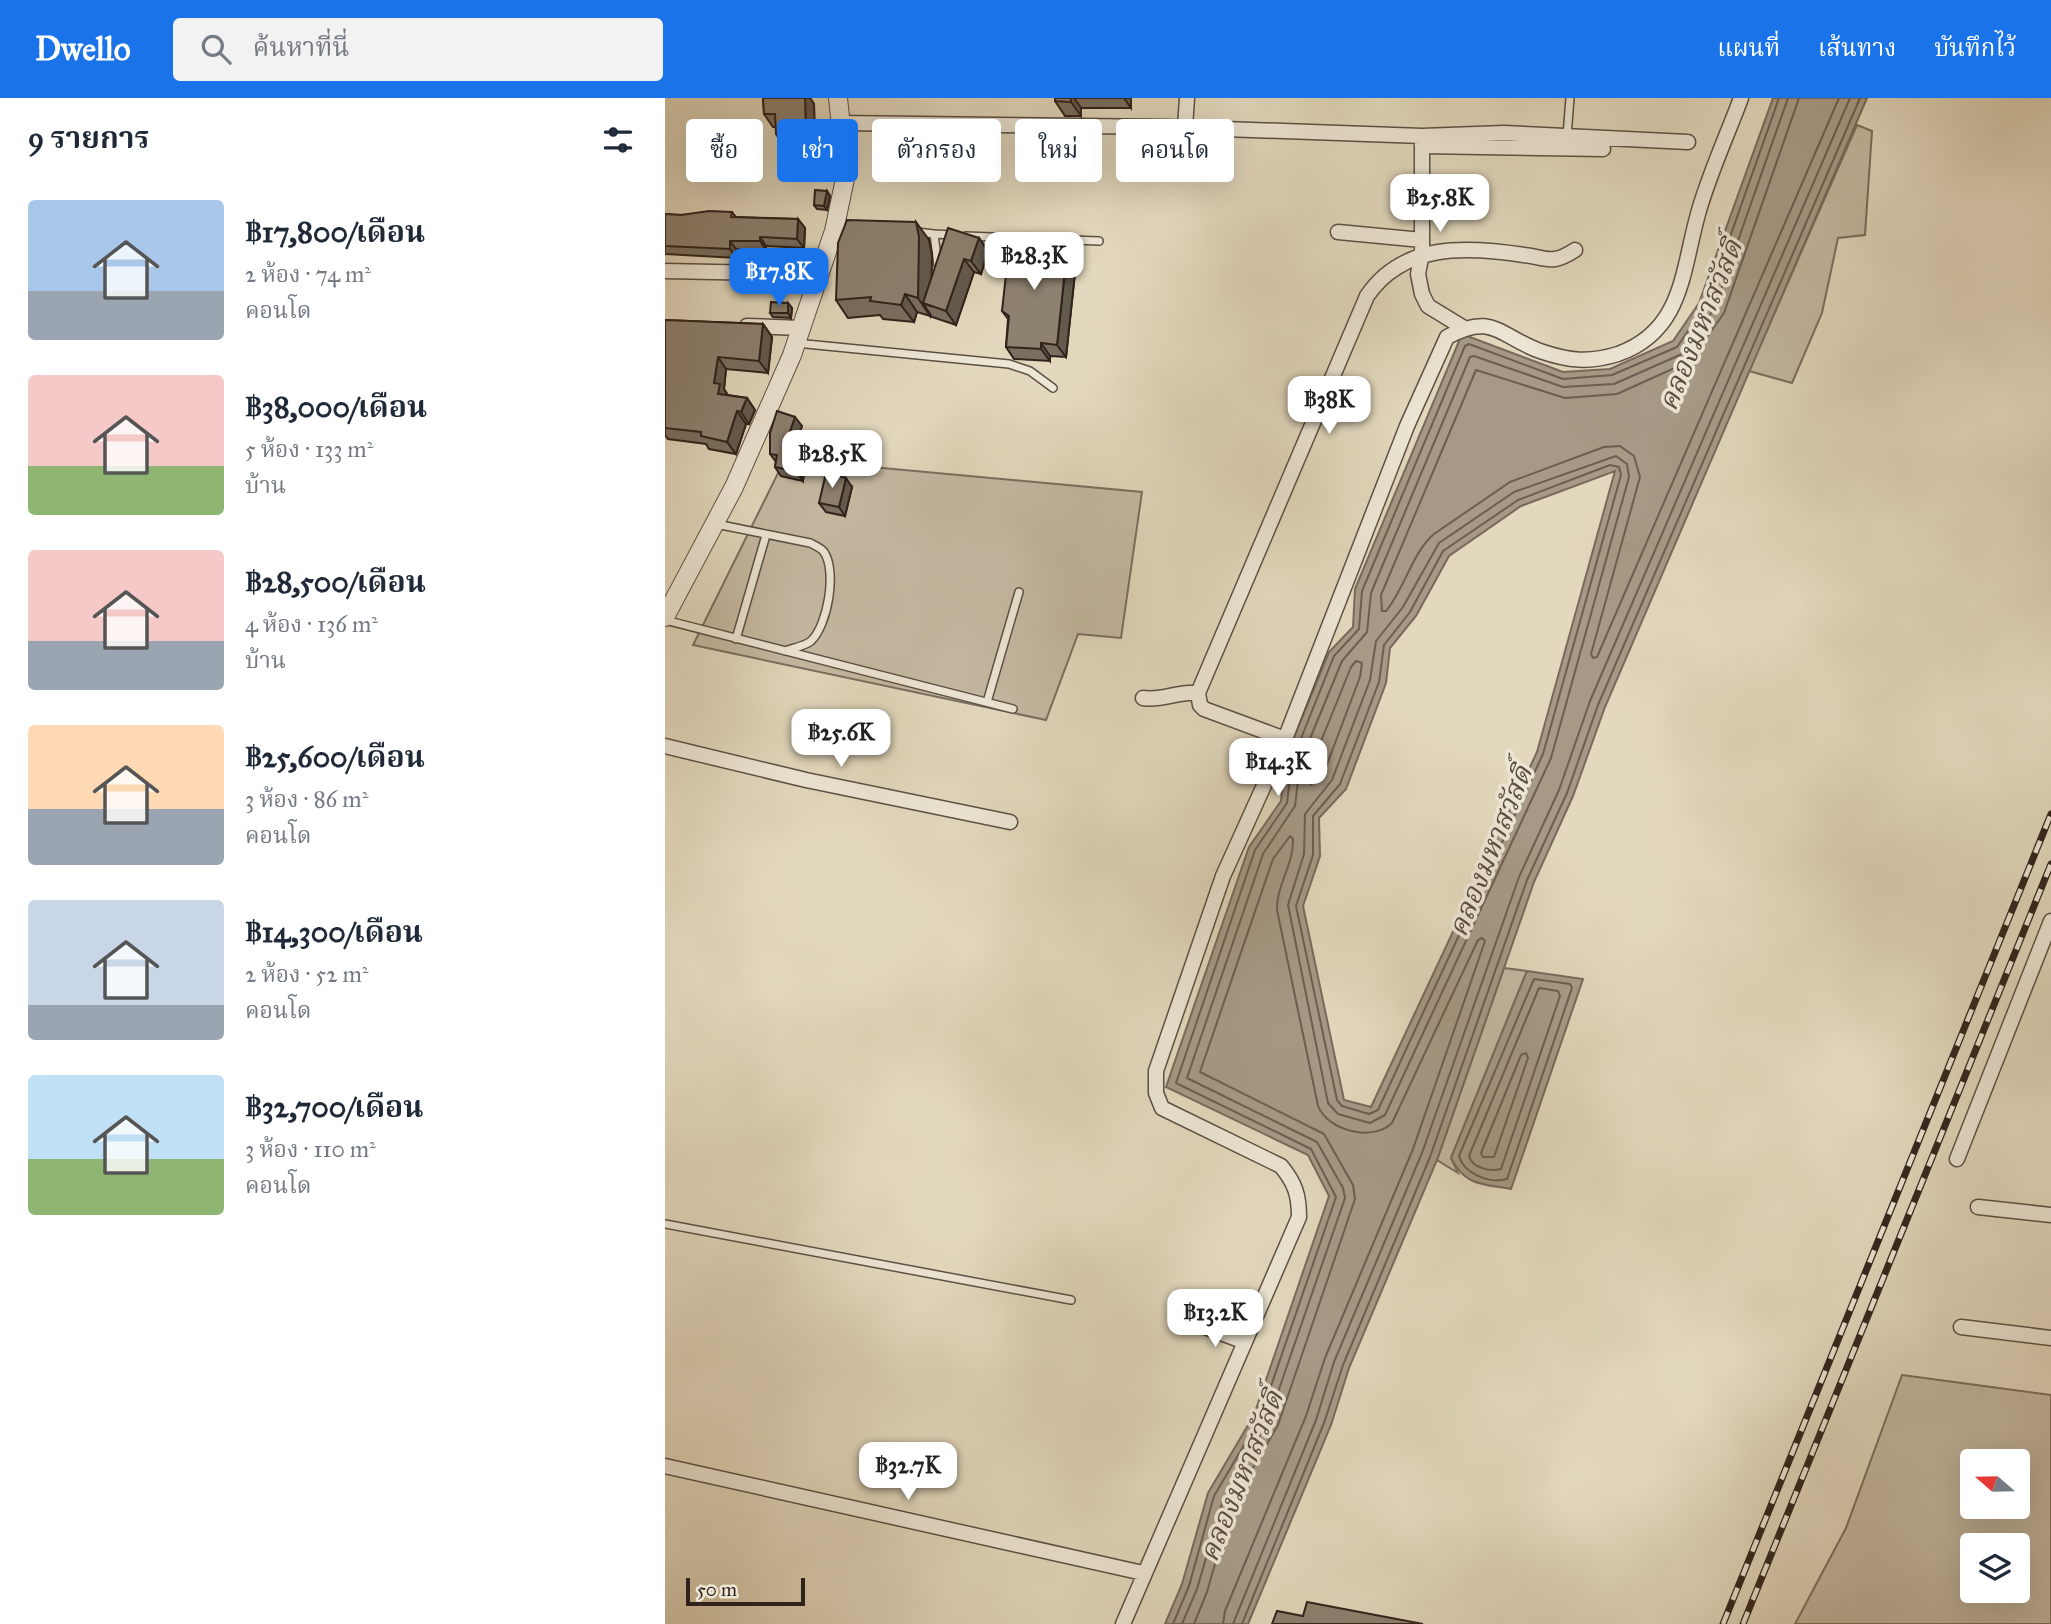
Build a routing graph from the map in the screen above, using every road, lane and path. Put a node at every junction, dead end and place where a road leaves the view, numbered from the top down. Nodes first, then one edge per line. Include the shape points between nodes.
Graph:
1 (838, 98) edge
2 (1187, 98) edge
3 (1570, 98) edge
4 (1741, 98) edge
5 (839, 119) edge
6 (1186, 119) edge
7 (858, 123) edge
8 (1116, 126) edge
9 (1234, 130) edge
10 (1567, 136) junction
11 (1422, 141) junction
12 (1688, 142) dead end
13 (1603, 149) dead end
14 (845, 182) edge
15 (910, 232) edge
16 (1338, 232) dead end
17 (934, 234) junction
18 (1099, 241) dead end
19 (1422, 247) junction
20 (1575, 250) dead end
21 (665, 271) edge
22 (819, 274) junction
23 (938, 276) edge
24 (733, 326) edge
25 (1464, 328) junction
26 (798, 336) junction
27 (1053, 388) dead end
28 (716, 524) junction
29 (766, 535) junction
30 (1019, 592) dead end
31 (665, 618) edge
32 (736, 639) junction
33 (784, 651) junction
34 (1198, 693) junction
35 (1143, 698) dead end
36 (987, 702) junction
37 (1013, 709) dead end
38 (1285, 739) junction
39 (665, 746) edge
40 (1010, 822) dead end
41 (2051, 920) edge
42 (1957, 1159) dead end
43 (1978, 1208) dead end
44 (2051, 1215) edge
45 (665, 1224) edge
46 (1071, 1300) dead end
47 (1197, 1324) dead end
48 (1961, 1327) dead end
49 (2051, 1338) edge
50 (1245, 1342) junction
51 (665, 1466) edge
52 (1143, 1573) junction
53 (1122, 1624) edge

1 - 5 street
2 - 6 street
3 - 10 lane
4 - 25 street via 1699,211 1676,300 1657,333 1628,350 1595,361 1566,360 1528,347 1495,328 1475,324
7 - 8 street
9 - 11 street
10 - 11 street via 1504,133
10 - 12 street
11 - 13 street
11 - 19 street
14 - 22 street via 841,231
15 - 17 lane
16 - 19 street
17 - 18 lane
17 - 23 lane
19 - 20 street via 1526,255 1546,261
19 - 25 street via 1418,274 1428,306
19 - 34 street via 1390,269 1367,296
21 - 22 street
22 - 26 street
24 - 26 street
25 - 38 street via 1447,337 1412,414
26 - 27 lane via 1009,364 1030,371
26 - 28 street
28 - 29 lane
28 - 31 street
29 - 32 lane
29 - 33 lane via 810,543 823,550 828,562 830,595 822,623 810,642
30 - 36 lane
31 - 32 lane
32 - 33 lane
33 - 36 lane
34 - 35 street via 1181,692 1161,700
34 - 38 street via 1199,705 1205,709
36 - 37 lane
38 - 50 street via 1223,876 1156,1071 1156,1093 1162,1108 1261,1154 1294,1181 1299,1217
39 - 40 street
41 - 42 street
43 - 44 street
45 - 46 lane
47 - 50 street
48 - 49 street
50 - 52 street
51 - 52 street
52 - 53 street

